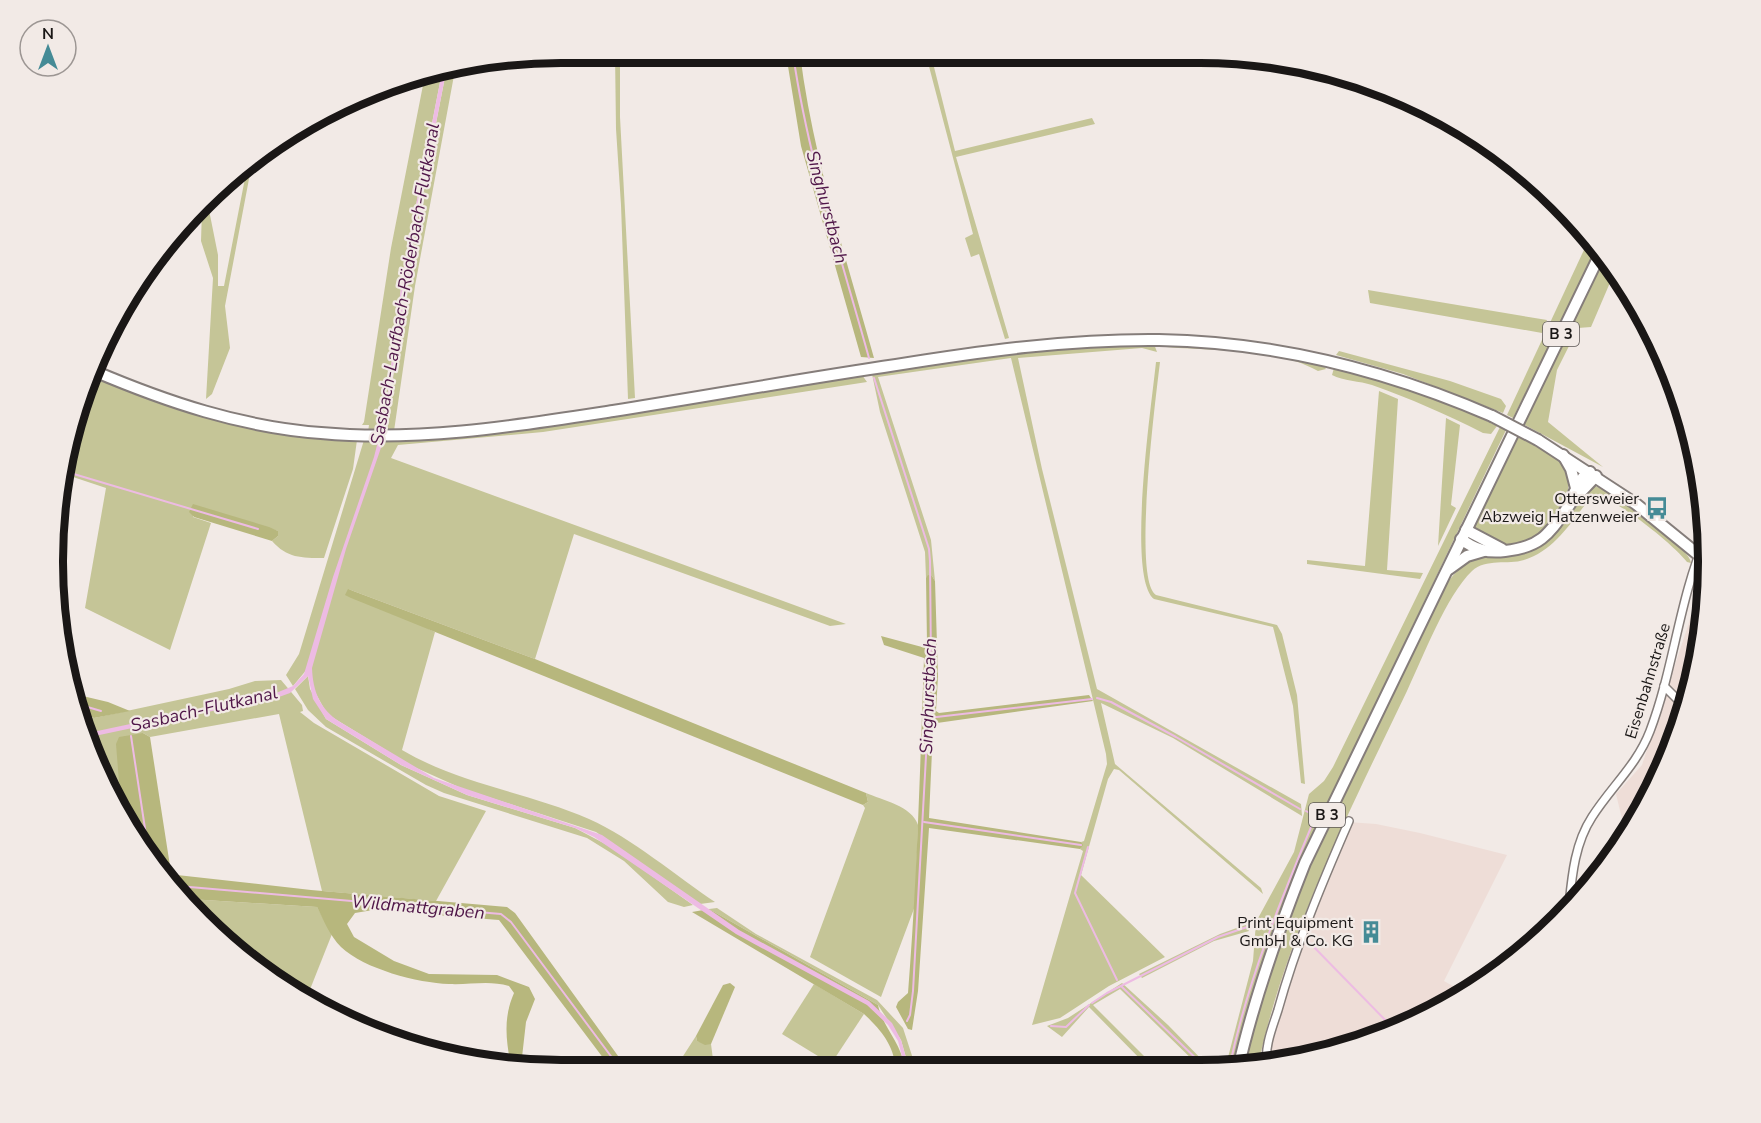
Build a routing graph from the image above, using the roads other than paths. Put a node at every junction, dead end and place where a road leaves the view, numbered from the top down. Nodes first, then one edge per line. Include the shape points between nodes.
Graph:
1 (1597, 261) edge
2 (100, 373) edge
3 (1563, 455) junction
4 (1593, 474) junction
5 (1576, 488) junction
6 (1572, 502) junction
7 (1463, 535) junction
8 (1484, 551) junction
9 (1508, 551) junction
10 (1698, 554) edge
11 (1444, 573) junction
12 (1698, 573) edge
13 (1664, 686) junction
14 (1678, 700) edge
15 (1349, 821) dead end
16 (1571, 893) edge
17 (1266, 1056) edge
18 (1240, 1058) edge

1 - 7 street, B 3
2 - 3 street, bridge via 232,419 319,433 391,436 530,424 959,355 1108,341 1203,342 1298,354 1393,377 1492,416
3 - 4 street
3 - 5 street
4 - 5 street
4 - 6 street
4 - 10 street
5 - 6 street
6 - 9 street via 1538,543
7 - 8 street
7 - 9 street
7 - 11 street, B 3
8 - 9 street
8 - 11 street via 1460,560
11 - 18 street, B 3 via 1305,863 1270,953
12 - 13 street, Eisenbahnstraße
13 - 14 street
13 - 16 street, Eisenbahnstraße via 1638,758 1592,817 1579,843
15 - 17 street via 1295,954

